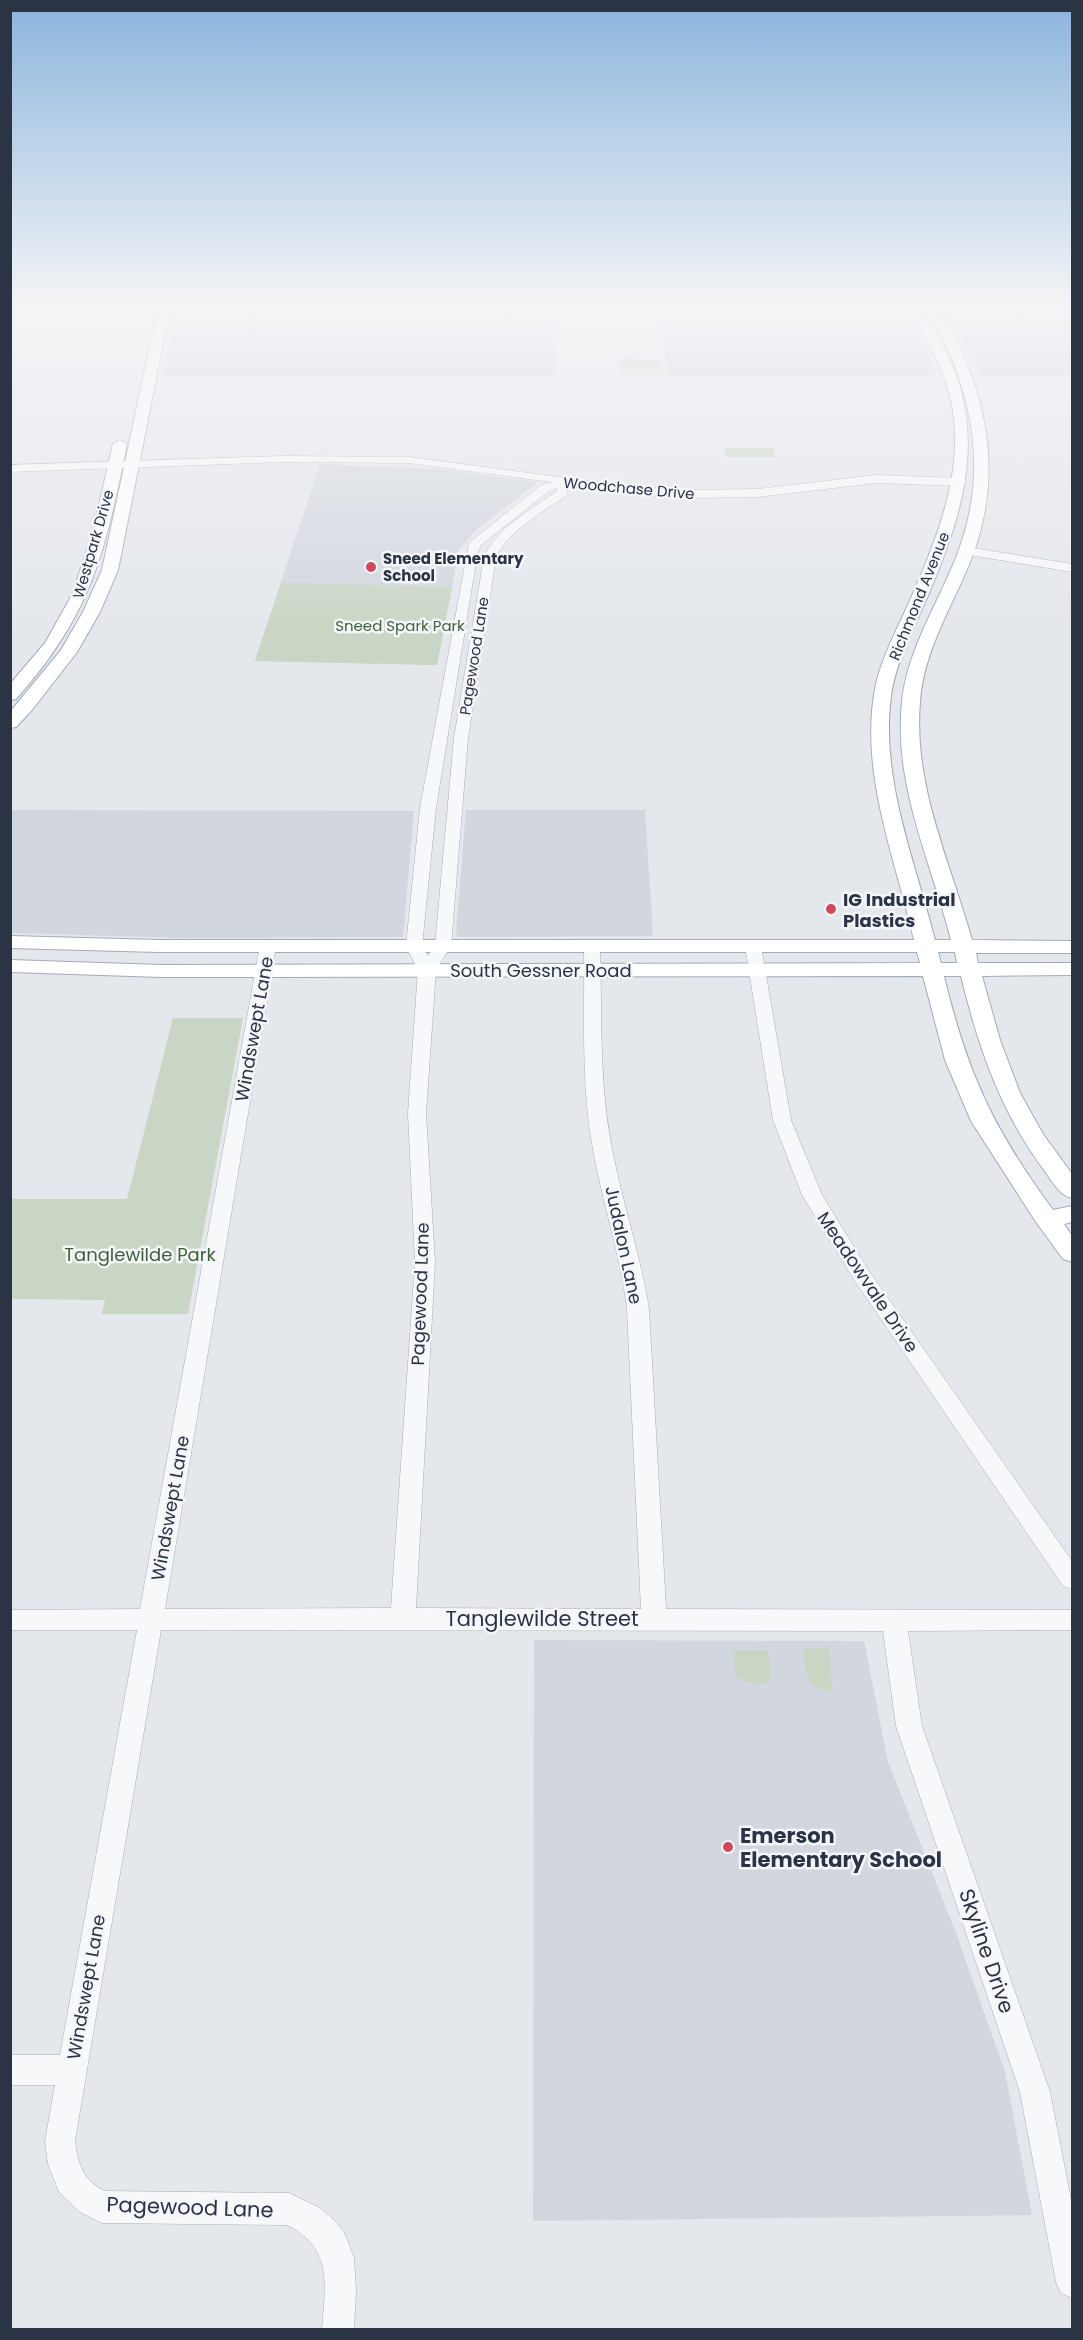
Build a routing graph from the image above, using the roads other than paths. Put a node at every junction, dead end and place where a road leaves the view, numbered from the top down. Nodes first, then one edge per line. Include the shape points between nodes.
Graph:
1 (142, 413) edge
2 (959, 413) edge
3 (978, 413) edge
4 (960, 418) junction
5 (979, 419) junction
6 (123, 428) dead end
7 (124, 463) junction
8 (10, 469) edge
9 (563, 482) junction
10 (961, 482) junction
11 (955, 505) junction
12 (975, 518) junction
13 (967, 551) junction
14 (1072, 568) edge
15 (908, 620) junction
16 (934, 622) junction
17 (10, 695) edge
18 (10, 723) edge
19 (893, 821) junction
20 (924, 826) junction
21 (10, 942) edge
22 (41, 943) junction
23 (592, 945) junction
24 (268, 946) junction
25 (414, 946) junction
26 (443, 946) junction
27 (753, 946) junction
28 (963, 947) junction
29 (1072, 947) edge
30 (929, 958) junction
31 (21, 966) edge
32 (593, 969) junction
33 (755, 969) junction
34 (970, 969) junction
35 (1072, 969) edge
36 (427, 970) junction
37 (264, 971) junction
38 (1072, 1190) edge
39 (1072, 1214) edge
40 (1048, 1220) junction
41 (1072, 1253) edge
42 (1072, 1579) edge
43 (403, 1618) junction
44 (654, 1618) junction
45 (151, 1619) junction
46 (10, 1620) edge
47 (1072, 1620) edge
48 (894, 1621) junction
49 (10, 2070) edge
50 (71, 2070) junction
51 (1072, 2282) edge
52 (338, 2330) edge

1 - 7 main road, Westpark Drive
2 - 4 main road, Richmond Avenue
3 - 5 main road, Richmond Avenue
4 - 5 main road
4 - 10 main road, Richmond Avenue via 964,456
5 - 12 main road, Richmond Avenue via 983,474
6 - 7 main road, Westpark Drive
7 - 8 street, Woodchase Drive
7 - 9 street, Woodchase Drive via 409,460
7 - 17 main road, Westpark Drive via 73,611 46,654
7 - 18 main road, Westpark Drive via 110,570 104,588 69,653
9 - 10 street, Woodchase Drive via 634,491 709,494 758,493 876,479
9 - 25 street, Pagewood Lane via 544,488 475,543 428,808
9 - 26 street, Pagewood Lane via 563,492 514,528 493,547 490,557 461,738
10 - 11 main road, Richmond Avenue
10 - 12 main road via 970,485 968,505
11 - 13 main road via 962,511 957,545
11 - 15 main road, Richmond Avenue via 942,546
12 - 13 main road, Richmond Avenue
13 - 14 street
13 - 16 main road, Richmond Avenue
15 - 16 main road
15 - 19 main road, Richmond Avenue via 895,649 881,704 880,748
16 - 20 main road, Richmond Avenue via 915,673 910,702 914,788
19 - 20 main road
19 - 30 main road, Richmond Avenue
20 - 28 main road, Richmond Avenue
21 - 22 main road, South Gessner Road
22 - 24 main road, South Gessner Road
22 - 31 main road
23 - 26 main road, South Gessner Road
23 - 27 main road, South Gessner Road
23 - 32 street, Judalon Lane
24 - 25 main road, South Gessner Road
24 - 37 street, Windswept Lane
25 - 26 main road, South Gessner Road
25 - 36 street
26 - 36 street, Pagewood Lane
27 - 30 main road, South Gessner Road
27 - 33 street, Meadowvale Drive
28 - 29 main road, South Gessner Road
28 - 30 main road, South Gessner Road
28 - 34 main road, Richmond Avenue
30 - 33 main road, South Gessner Road
30 - 34 main road, South Gessner Road
30 - 40 main road, Richmond Avenue via 970,1097 1003,1158
31 - 37 main road, South Gessner Road
32 - 33 main road, South Gessner Road
32 - 36 main road, South Gessner Road
32 - 44 street, Judalon Lane via 598,1121 631,1261 638,1309
33 - 42 street, Meadowvale Drive via 782,1120 812,1195 860,1273
34 - 35 main road, South Gessner Road
34 - 38 main road, Richmond Avenue via 993,1053 1021,1118
36 - 37 main road, South Gessner Road
36 - 43 street, Pagewood Lane via 416,1129 425,1263
37 - 45 street, Windswept Lane
39 - 40 main road
40 - 41 main road, Richmond Avenue
43 - 44 street, Tanglewilde Street
43 - 45 street, Tanglewilde Street
44 - 48 street, Tanglewilde Street
45 - 46 street, Tanglewilde Street
45 - 50 street, Windswept Lane
47 - 48 street, Tanglewilde Street
48 - 51 street, Skyline Drive via 909,1726 1035,2092
49 - 50 street
50 - 52 street, Pagewood Lane via 60,2141 62,2169 80,2196 102,2207 289,2209 310,2218 335,2244 341,2270

